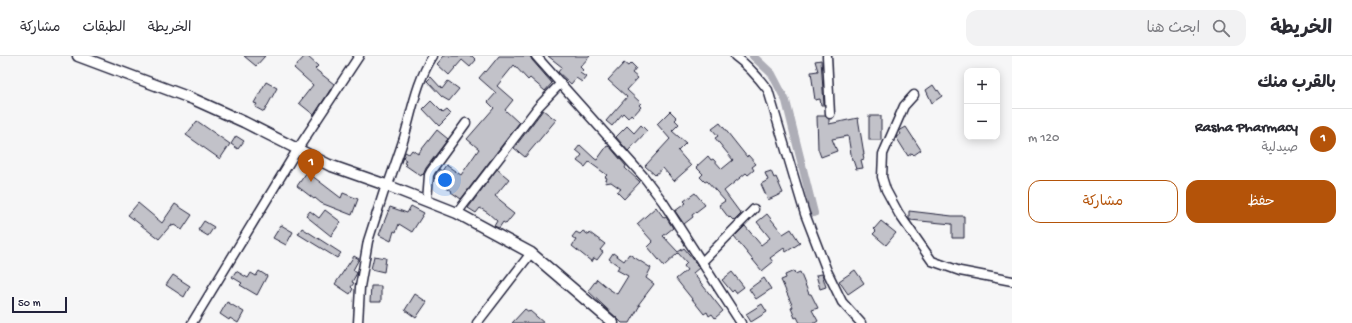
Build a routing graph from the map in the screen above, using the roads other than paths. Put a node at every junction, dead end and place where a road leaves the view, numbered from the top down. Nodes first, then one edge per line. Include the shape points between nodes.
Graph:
1 (78, 56) edge
2 (359, 56) edge
3 (433, 56) edge
4 (536, 56) edge
5 (735, 56) edge
6 (826, 56) edge
7 (561, 83) junction
8 (914, 95) dead end
9 (830, 114) dead end
10 (466, 123) dead end
11 (298, 150) junction
12 (387, 185) junction
13 (426, 201) junction
14 (754, 209) dead end
15 (457, 213) junction
16 (531, 253) junction
17 (702, 262) junction
18 (1012, 281) edge
19 (192, 323) edge
20 (358, 323) edge
21 (477, 323) edge
22 (614, 323) edge
23 (741, 323) edge
24 (861, 323) edge

1 - 11 main road via 194,99
2 - 11 street
3 - 12 street via 420,85
4 - 7 street
5 - 24 street via 751,69 768,90 805,214 827,271 842,302
6 - 9 street
7 - 15 street via 538,108
7 - 17 street via 640,172
8 - 18 street via 904,106 883,154 882,177 886,190 899,214 932,261 960,271
10 - 13 street via 431,171
11 - 12 main road via 329,165
11 - 19 street
12 - 13 main road
12 - 20 street via 367,247 360,287
13 - 15 main road
14 - 17 street
15 - 16 main road
16 - 21 street
16 - 22 main road
17 - 23 street

